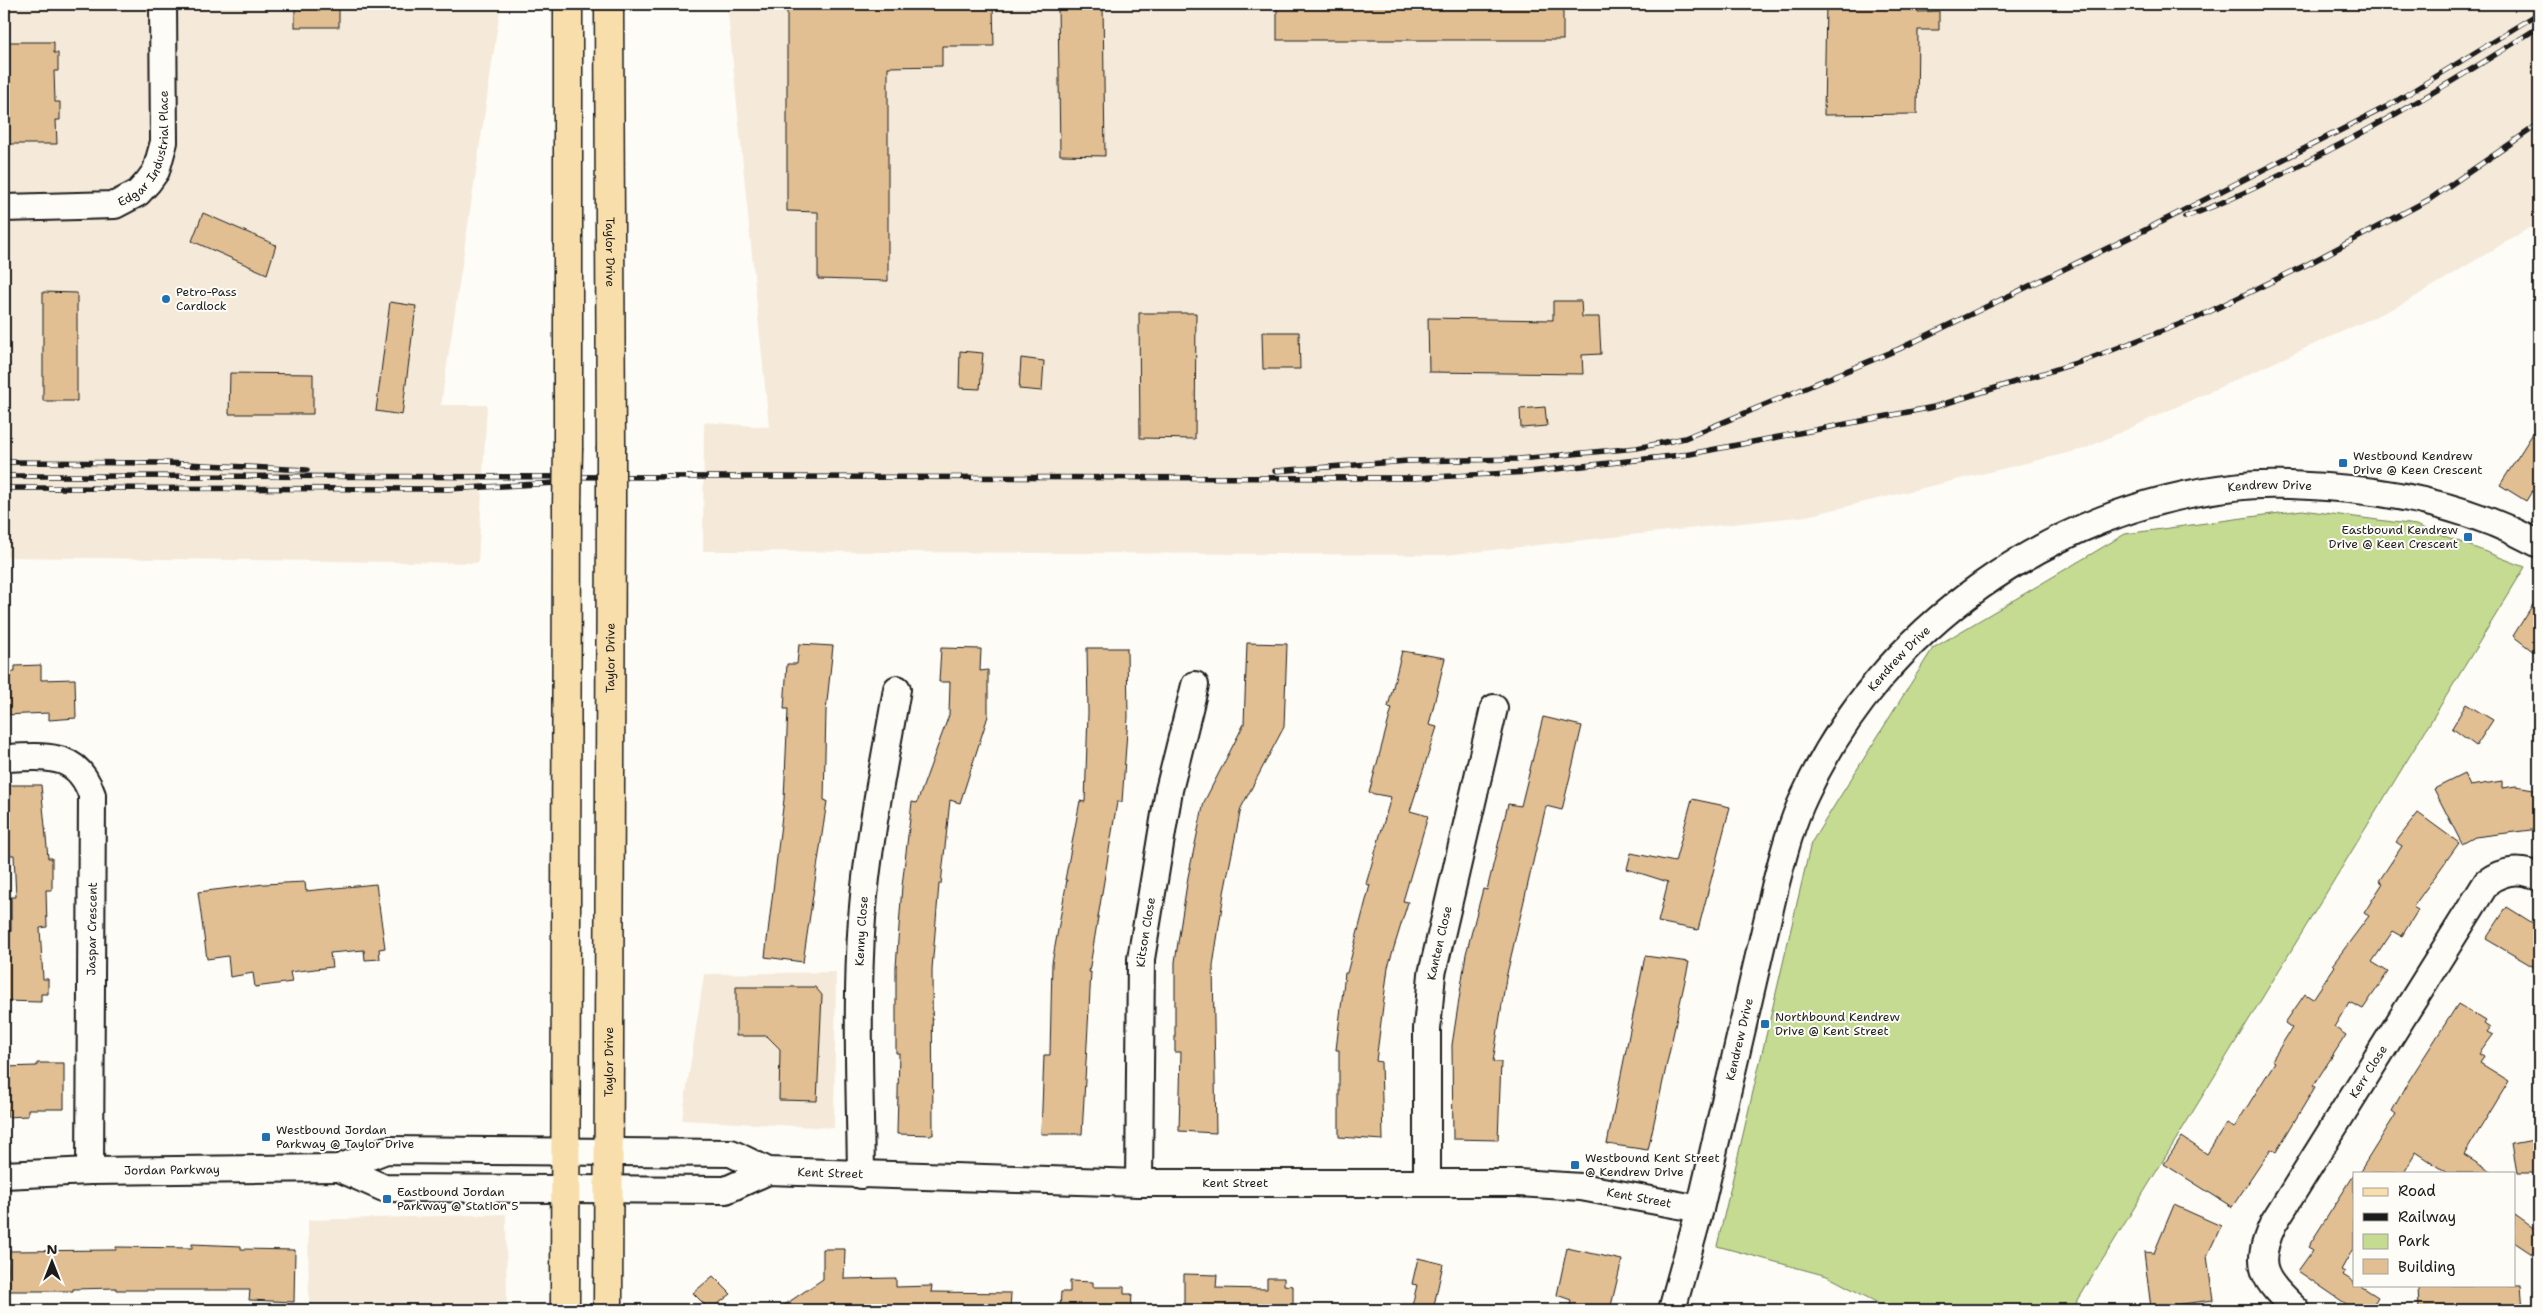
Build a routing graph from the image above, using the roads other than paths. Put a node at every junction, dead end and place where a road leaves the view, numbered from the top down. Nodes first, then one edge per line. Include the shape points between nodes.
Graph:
1 (163, 4) edge
2 (568, 4) edge
3 (609, 4) edge
4 (4, 208) edge
5 (2539, 544) edge
6 (1195, 685) dead end
7 (897, 689) dead end
8 (1494, 708) dead end
9 (4, 758) edge
10 (2539, 877) edge
11 (566, 1151) junction
12 (608, 1151) junction
13 (339, 1168) junction
14 (90, 1171) junction
15 (768, 1171) junction
16 (4, 1175) edge
17 (861, 1175) junction
18 (1428, 1182) junction
19 (1138, 1183) junction
20 (566, 1189) junction
21 (608, 1189) junction
22 (1700, 1208) junction
23 (565, 1310) edge
24 (608, 1310) edge
25 (1672, 1310) edge
26 (2296, 1310) edge

1 - 4 street, Edgar Industrial Place via 164,142 156,171 148,182 138,193 115,205
2 - 11 main road, bridge
3 - 12 main road, Taylor Drive, bridge
5 - 22 street, Kendrew Drive via 2463,512 2421,500 2366,490 2235,486 2179,496 2101,521 2025,556 1976,589 1929,627 1860,704 1805,795 1775,887
6 - 19 street, Kitson Close via 1169,790 1141,959
7 - 17 street, Kenny Close via 875,811 862,916
8 - 18 street, Kanten Close via 1432,974 1428,1029
9 - 14 street, Jaspar Crescent via 59,758 76,766 87,779 92,795
10 - 26 street, Kerr Close via 2524,871 2509,871 2497,874 2487,882 2273,1224 2261,1258 2265,1273 2273,1288
11 - 12 street, Jordan Parkway
11 - 13 street, Jordan Parkway via 386,1150
11 - 20 main road
12 - 15 street, Kent Street via 731,1153
12 - 21 main road, Taylor Drive
13 - 14 street, Jordan Parkway
13 - 20 street, Jordan Parkway via 384,1188
14 - 16 street, Jordan Parkway
15 - 17 street, Kent Street
15 - 21 street, Kent Street via 726,1190
17 - 19 street, Kent Street
18 - 19 street, Kent Street
18 - 22 street, Kent Street via 1581,1187
20 - 21 street, Jordan Parkway
20 - 23 main road
21 - 24 main road, Taylor Drive
22 - 25 street, Kendrew Drive

